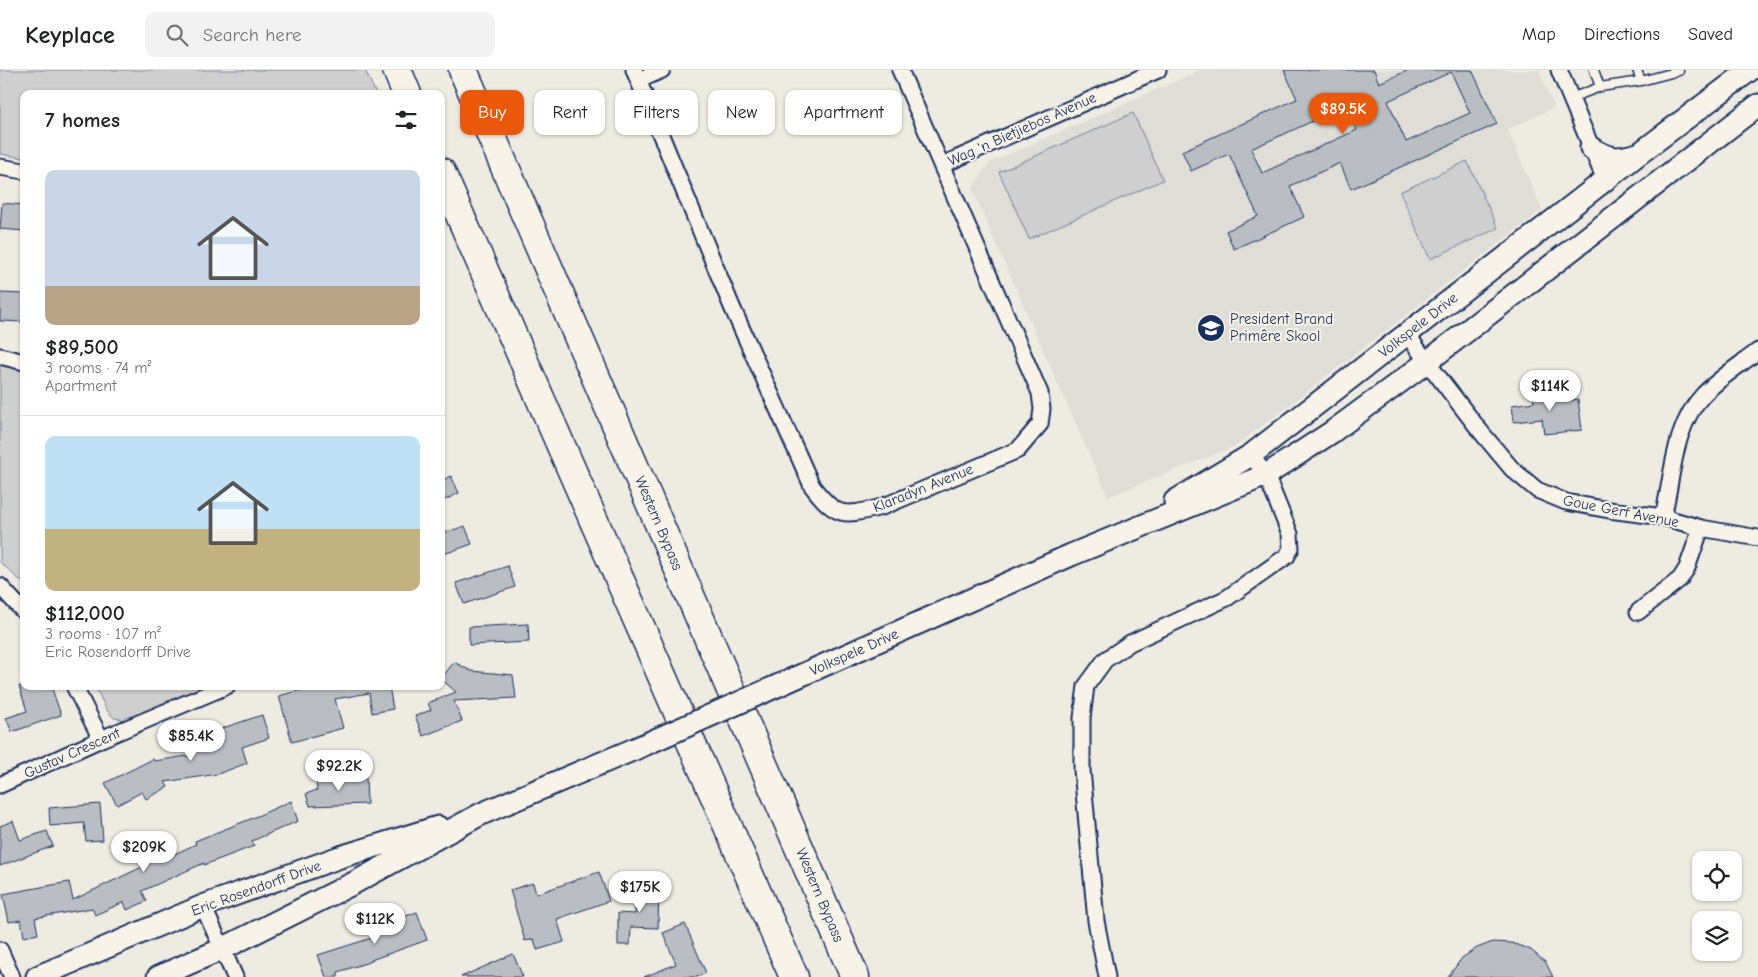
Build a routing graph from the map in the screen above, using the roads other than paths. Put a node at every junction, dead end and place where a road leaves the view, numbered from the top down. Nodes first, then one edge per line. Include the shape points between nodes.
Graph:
1 (397, 70) edge
2 (463, 70) edge
3 (662, 70) edge
4 (900, 70) edge
5 (1158, 70) edge
6 (1559, 70) edge
7 (1594, 70) edge
8 (1637, 70) edge
9 (1750, 70) edge
10 (1680, 71) edge
11 (637, 75) edge
12 (1642, 81) junction
13 (1600, 88) junction
14 (405, 90) edge
15 (1571, 98) junction
16 (1758, 105) edge
17 (1591, 148) junction
18 (1640, 153) junction
19 (942, 165) junction
20 (0, 167) edge
21 (20, 170) edge
22 (1605, 180) junction
23 (445, 181) edge
24 (1662, 181) junction
25 (1597, 230) junction
26 (1407, 334) junction
27 (1758, 351) edge
28 (0, 356) edge
29 (20, 361) edge
30 (1426, 362) junction
31 (1251, 455) junction
32 (1266, 475) junction
33 (1663, 518) junction
34 (1701, 528) junction
35 (1758, 538) edge
36 (1071, 555) junction
37 (0, 586) edge
38 (20, 608) edge
39 (1638, 612) dead end
40 (76, 690) edge
41 (217, 690) edge
42 (101, 739) junction
43 (637, 748) joint
44 (0, 785) edge
45 (481, 814) junction
46 (340, 857) junction
47 (352, 884) junction
48 (203, 906) junction
49 (222, 949) junction
50 (0, 950) edge
51 (12, 977) edge
52 (37, 977) edge
53 (158, 977) edge
54 (235, 977) edge
55 (794, 977) edge
56 (856, 977) edge
57 (1106, 977) edge

1 - 14 highway
2 - 56 highway, Western Bypass
3 - 11 street
4 - 19 street, Klaradyn Avenue
5 - 19 street, Wag 'n Bietjiebos Avenue
6 - 15 street
7 - 13 lane
8 - 12 lane
9 - 18 street, Volkspele Drive
10 - 12 lane
11 - 19 street, Klaradyn Avenue via 732,307 812,486 826,505 840,513 882,507 1018,450 1040,424 1040,392
12 - 13 lane
13 - 15 lane
15 - 17 street
16 - 24 street, Volkspele Drive
17 - 18 street via 1608,158 1620,159
17 - 22 street
18 - 22 street, Volkspele Drive
20 - 21 street
22 - 24 street via 1623,191 1633,192
22 - 25 street via 1610,210
22 - 26 street, Volkspele Drive
23 - 55 highway
24 - 25 street, Volkspele Drive
25 - 30 street, Volkspele Drive
26 - 30 street, Goue Gerf Avenue
26 - 31 street, Volkspele Drive
27 - 33 street via 1704,394 1691,411 1680,436
28 - 29 street
30 - 32 street, Volkspele Drive via 1332,432
30 - 33 street, Goue Gerf Avenue via 1512,469 1536,490 1566,502
31 - 32 street
31 - 36 street, Volkspele Drive via 1177,500
32 - 36 street, Volkspele Drive
32 - 57 street via 1290,534 1291,548 1287,556 1228,598 1130,643 1105,660 1086,686 1082,770 1096,921
33 - 34 street, Goue Gerf Avenue
34 - 35 street, Goue Gerf Avenue
34 - 39 street via 1680,579
36 - 43 street, Volkspele Drive, bridge
37 - 38 street
40 - 42 street
41 - 42 street, Gustav Crescent
42 - 44 street, Gustav Crescent
43 - 45 street, Eric Rosendorff Drive
45 - 46 street, Eric Rosendorff Drive
45 - 47 street, Eric Rosendorff Drive
46 - 47 street
46 - 48 street, Eric Rosendorff Drive
47 - 49 street, Eric Rosendorff Drive
48 - 49 street
48 - 52 street, Eric Rosendorff Drive
49 - 53 street, Eric Rosendorff Drive
49 - 54 street
50 - 51 street

